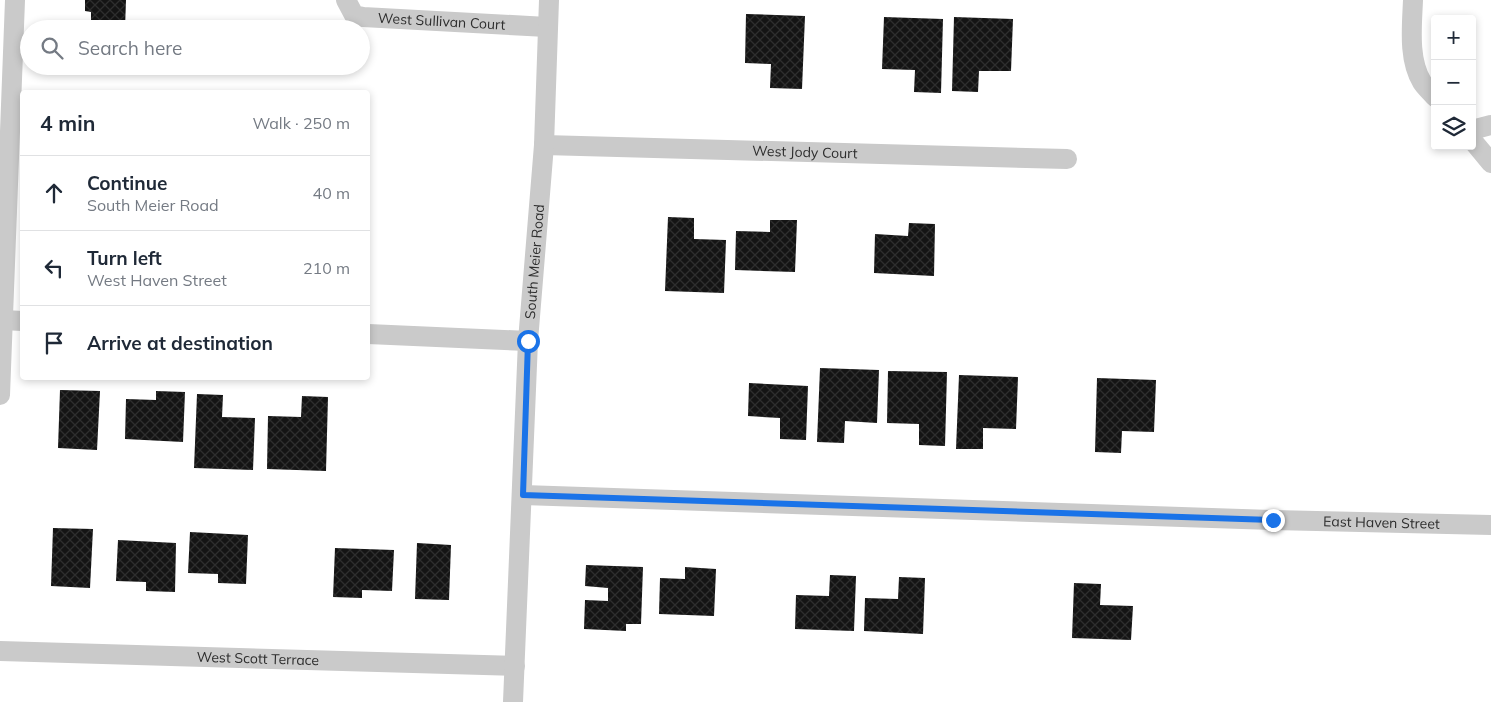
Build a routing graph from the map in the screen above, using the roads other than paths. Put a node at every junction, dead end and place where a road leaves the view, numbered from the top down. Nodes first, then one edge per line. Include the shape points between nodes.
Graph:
1 (16, 0) edge
2 (346, 0) edge
3 (549, 0) edge
4 (1413, 0) edge
5 (547, 27) junction
6 (1431, 92) edge
7 (1491, 125) edge
8 (1476, 129) edge
9 (544, 145) junction
10 (1476, 145) edge
11 (1067, 159) dead end
12 (1491, 163) edge
13 (13, 321) edge
14 (370, 334) edge
15 (528, 341) junction
16 (0, 395) edge
17 (523, 495) junction
18 (1491, 524) edge
19 (0, 651) edge
20 (514, 666) junction
21 (513, 702) edge

1 - 13 street
2 - 5 street, West Sullivan Court via 354,15 363,17
3 - 5 street, South Meier Road
4 - 6 street via 1414,58 1422,82
5 - 9 street, South Meier Road
7 - 8 street
9 - 11 street, West Jody Court
9 - 15 street, South Meier Road
10 - 12 street
13 - 16 street
14 - 15 street
15 - 17 street, South Meier Road
17 - 18 street, East Haven Street via 1273,520
17 - 20 street, South Meier Road
19 - 20 street, West Scott Terrace
20 - 21 street, South Meier Road

